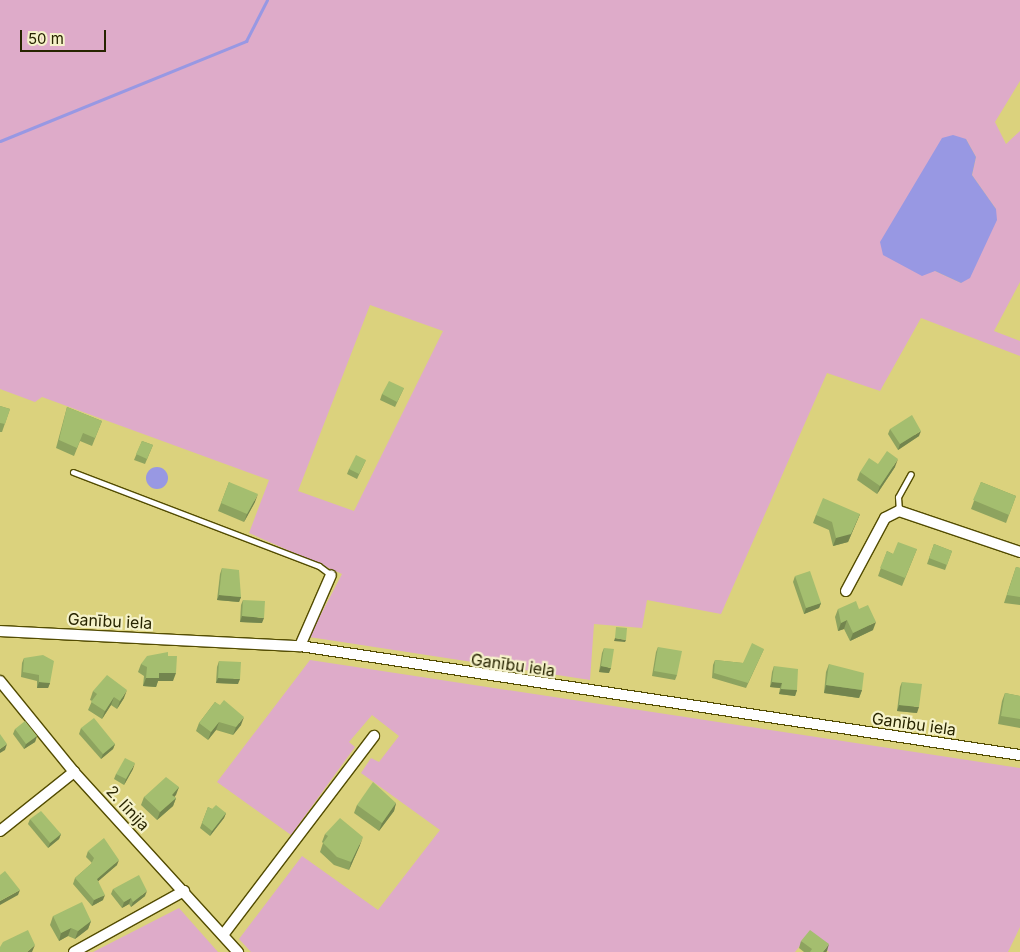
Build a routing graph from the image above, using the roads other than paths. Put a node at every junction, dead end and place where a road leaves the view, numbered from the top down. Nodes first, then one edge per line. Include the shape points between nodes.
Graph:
1 (73, 472) dead end
2 (911, 474) dead end
3 (899, 511) junction
4 (1020, 552) edge
5 (330, 575) joint
6 (846, 591) dead end
7 (0, 631) edge
8 (300, 646) junction
9 (0, 681) edge
10 (374, 736) dead end
11 (1020, 755) edge
12 (74, 772) junction
13 (0, 831) edge
14 (184, 890) junction
15 (223, 935) junction
16 (74, 952) edge
17 (238, 952) edge

1 - 5 lane via 319,566
2 - 3 lane via 898,497
3 - 4 street
3 - 6 street via 885,518
5 - 8 street
7 - 8 street, Ganību iela
8 - 11 street, Ganību iela
9 - 12 street, 2. līnija
10 - 15 street
12 - 13 street
12 - 14 street, 2. līnija
14 - 15 street, 2. līnija
14 - 16 street
15 - 17 street, 2. līnija

